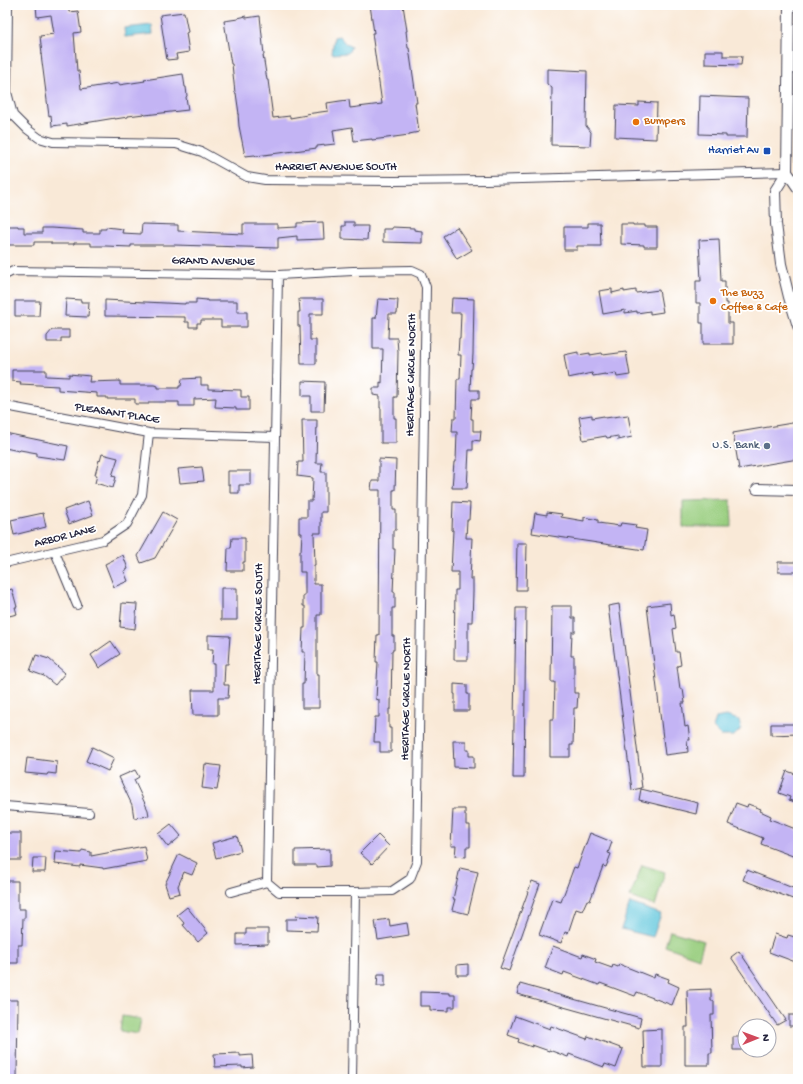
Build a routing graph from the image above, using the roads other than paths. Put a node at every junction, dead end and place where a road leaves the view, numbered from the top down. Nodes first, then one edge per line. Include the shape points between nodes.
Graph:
1 (8, 5) edge
2 (790, 5) edge
3 (787, 172) junction
4 (798, 172) edge
5 (798, 188) edge
6 (421, 274) joint
7 (5, 275) edge
8 (278, 275) junction
9 (798, 326) edge
10 (5, 404) edge
11 (149, 433) junction
12 (275, 438) junction
13 (757, 489) dead end
14 (798, 490) edge
15 (55, 552) junction
16 (5, 563) edge
17 (77, 605) dead end
18 (5, 806) edge
19 (89, 813) dead end
20 (267, 882) junction
21 (231, 892) dead end
22 (355, 892) junction
23 (352, 1079) edge

1 - 3 street, HARRIET AVENUE SOUTH via 6,92 13,115 38,138 53,142 176,144 202,152 247,178 265,180 486,180
2 - 3 street
3 - 4 street
3 - 5 street
3 - 9 street via 775,191 776,224 781,264
6 - 8 street, GRAND AVENUE via 412,270
6 - 22 street, HERITAGE CIRCLE NORTH via 426,287 417,861 410,879 392,891
7 - 8 street, GRAND AVENUE via 13,271
8 - 12 street, HERITAGE CIRCLE SOUTH
10 - 11 street, PLEASANT PLACE
11 - 12 street, PLEASANT PLACE
11 - 15 street, ARBOR LANE via 142,495 127,524 103,540
12 - 20 street, HERITAGE CIRCLE SOUTH
13 - 14 street
15 - 16 street, ARBOR LANE
15 - 17 street
18 - 19 street
20 - 21 street
20 - 22 street via 279,892
22 - 23 street

